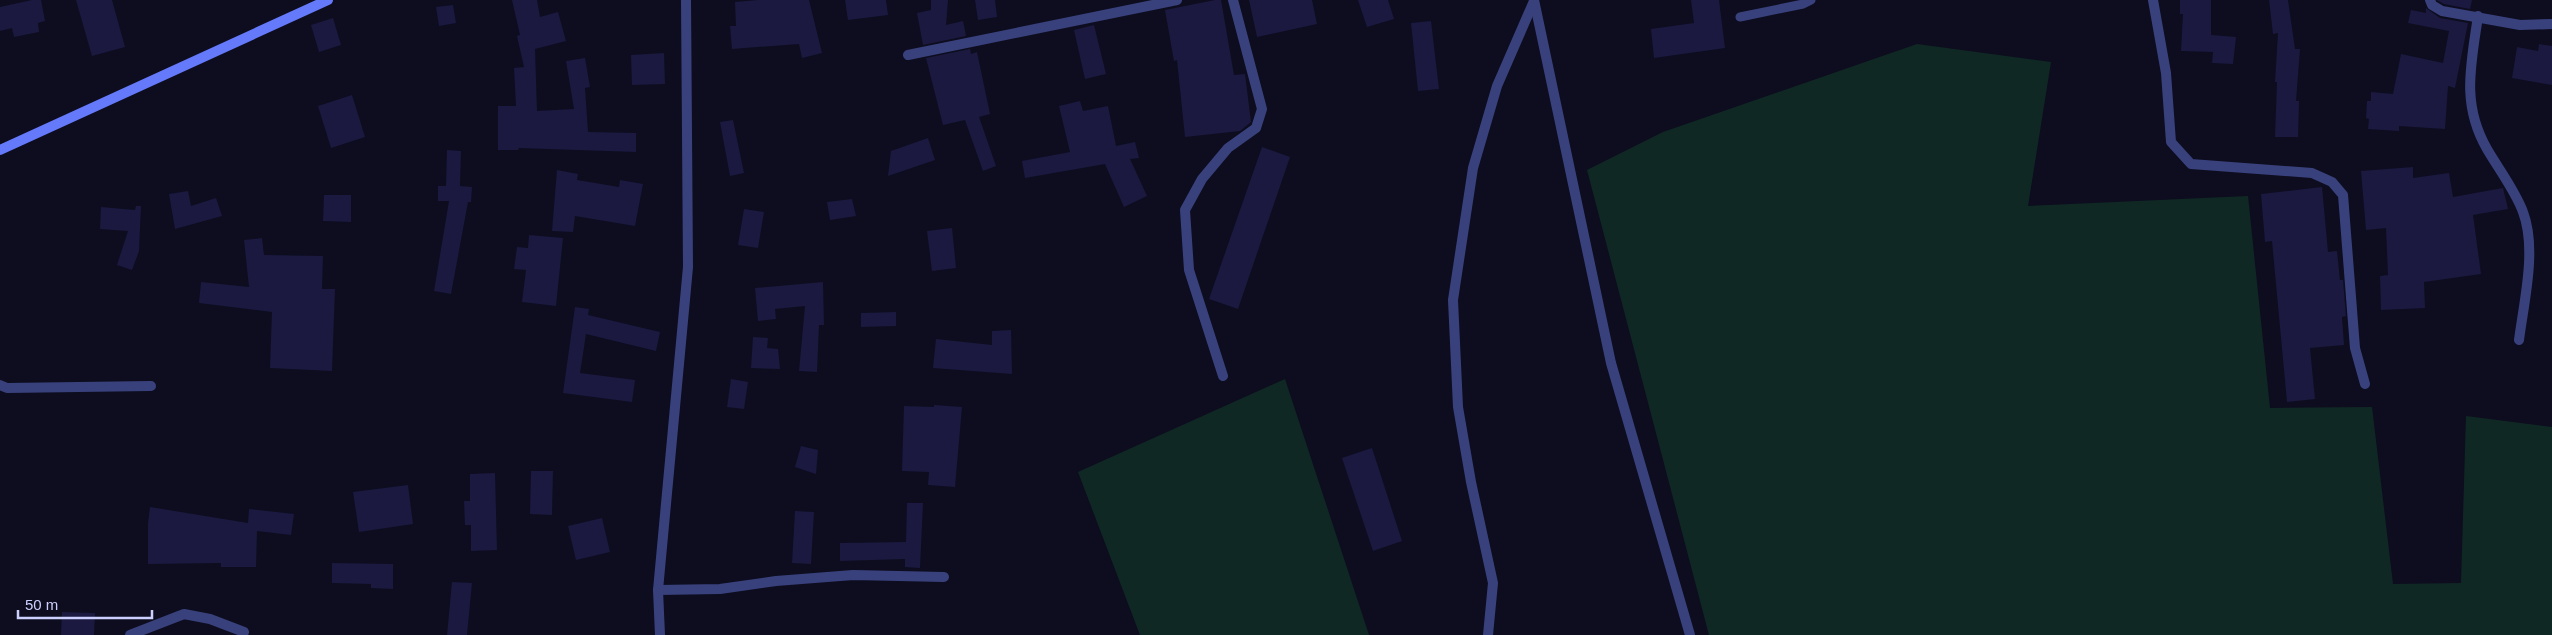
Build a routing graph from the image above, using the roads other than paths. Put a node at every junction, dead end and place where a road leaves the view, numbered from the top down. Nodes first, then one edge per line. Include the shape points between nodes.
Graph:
1 (328, 0) edge
2 (686, 0) edge
3 (1177, 0) edge
4 (1232, 0) edge
5 (1534, 0) edge
6 (1812, 0) edge
7 (2153, 0) edge
8 (2422, 0) edge
9 (2431, 3) edge
10 (2478, 16) junction
11 (1740, 17) dead end
12 (2552, 24) edge
13 (908, 54) dead end
14 (0, 150) edge
15 (2519, 340) dead end
16 (1223, 376) dead end
17 (2364, 384) dead end
18 (0, 385) edge
19 (151, 386) dead end
20 (944, 576) dead end
21 (658, 590) junction
22 (244, 632) dead end
23 (130, 635) edge
24 (660, 635) edge
25 (1488, 635) edge
26 (1690, 635) edge

1 - 14 street
2 - 21 street via 688,267
3 - 13 street
4 - 16 street via 1262,109 1256,128 1228,148 1202,179 1185,210 1189,270
5 - 25 street via 1497,86 1473,168 1453,300 1458,408 1493,583
5 - 26 street via 1611,363
6 - 11 lane
7 - 17 street via 2166,73 2172,142 2191,164 2312,173 2332,182 2343,195 2355,348
8 - 9 street
9 - 10 street via 2442,11
10 - 12 street via 2520,24
10 - 15 street via 2470,80 2472,117 2523,212 2530,252
18 - 19 street via 7,388
20 - 21 street via 853,575 720,589
21 - 24 street
22 - 23 street via 210,619 184,614

